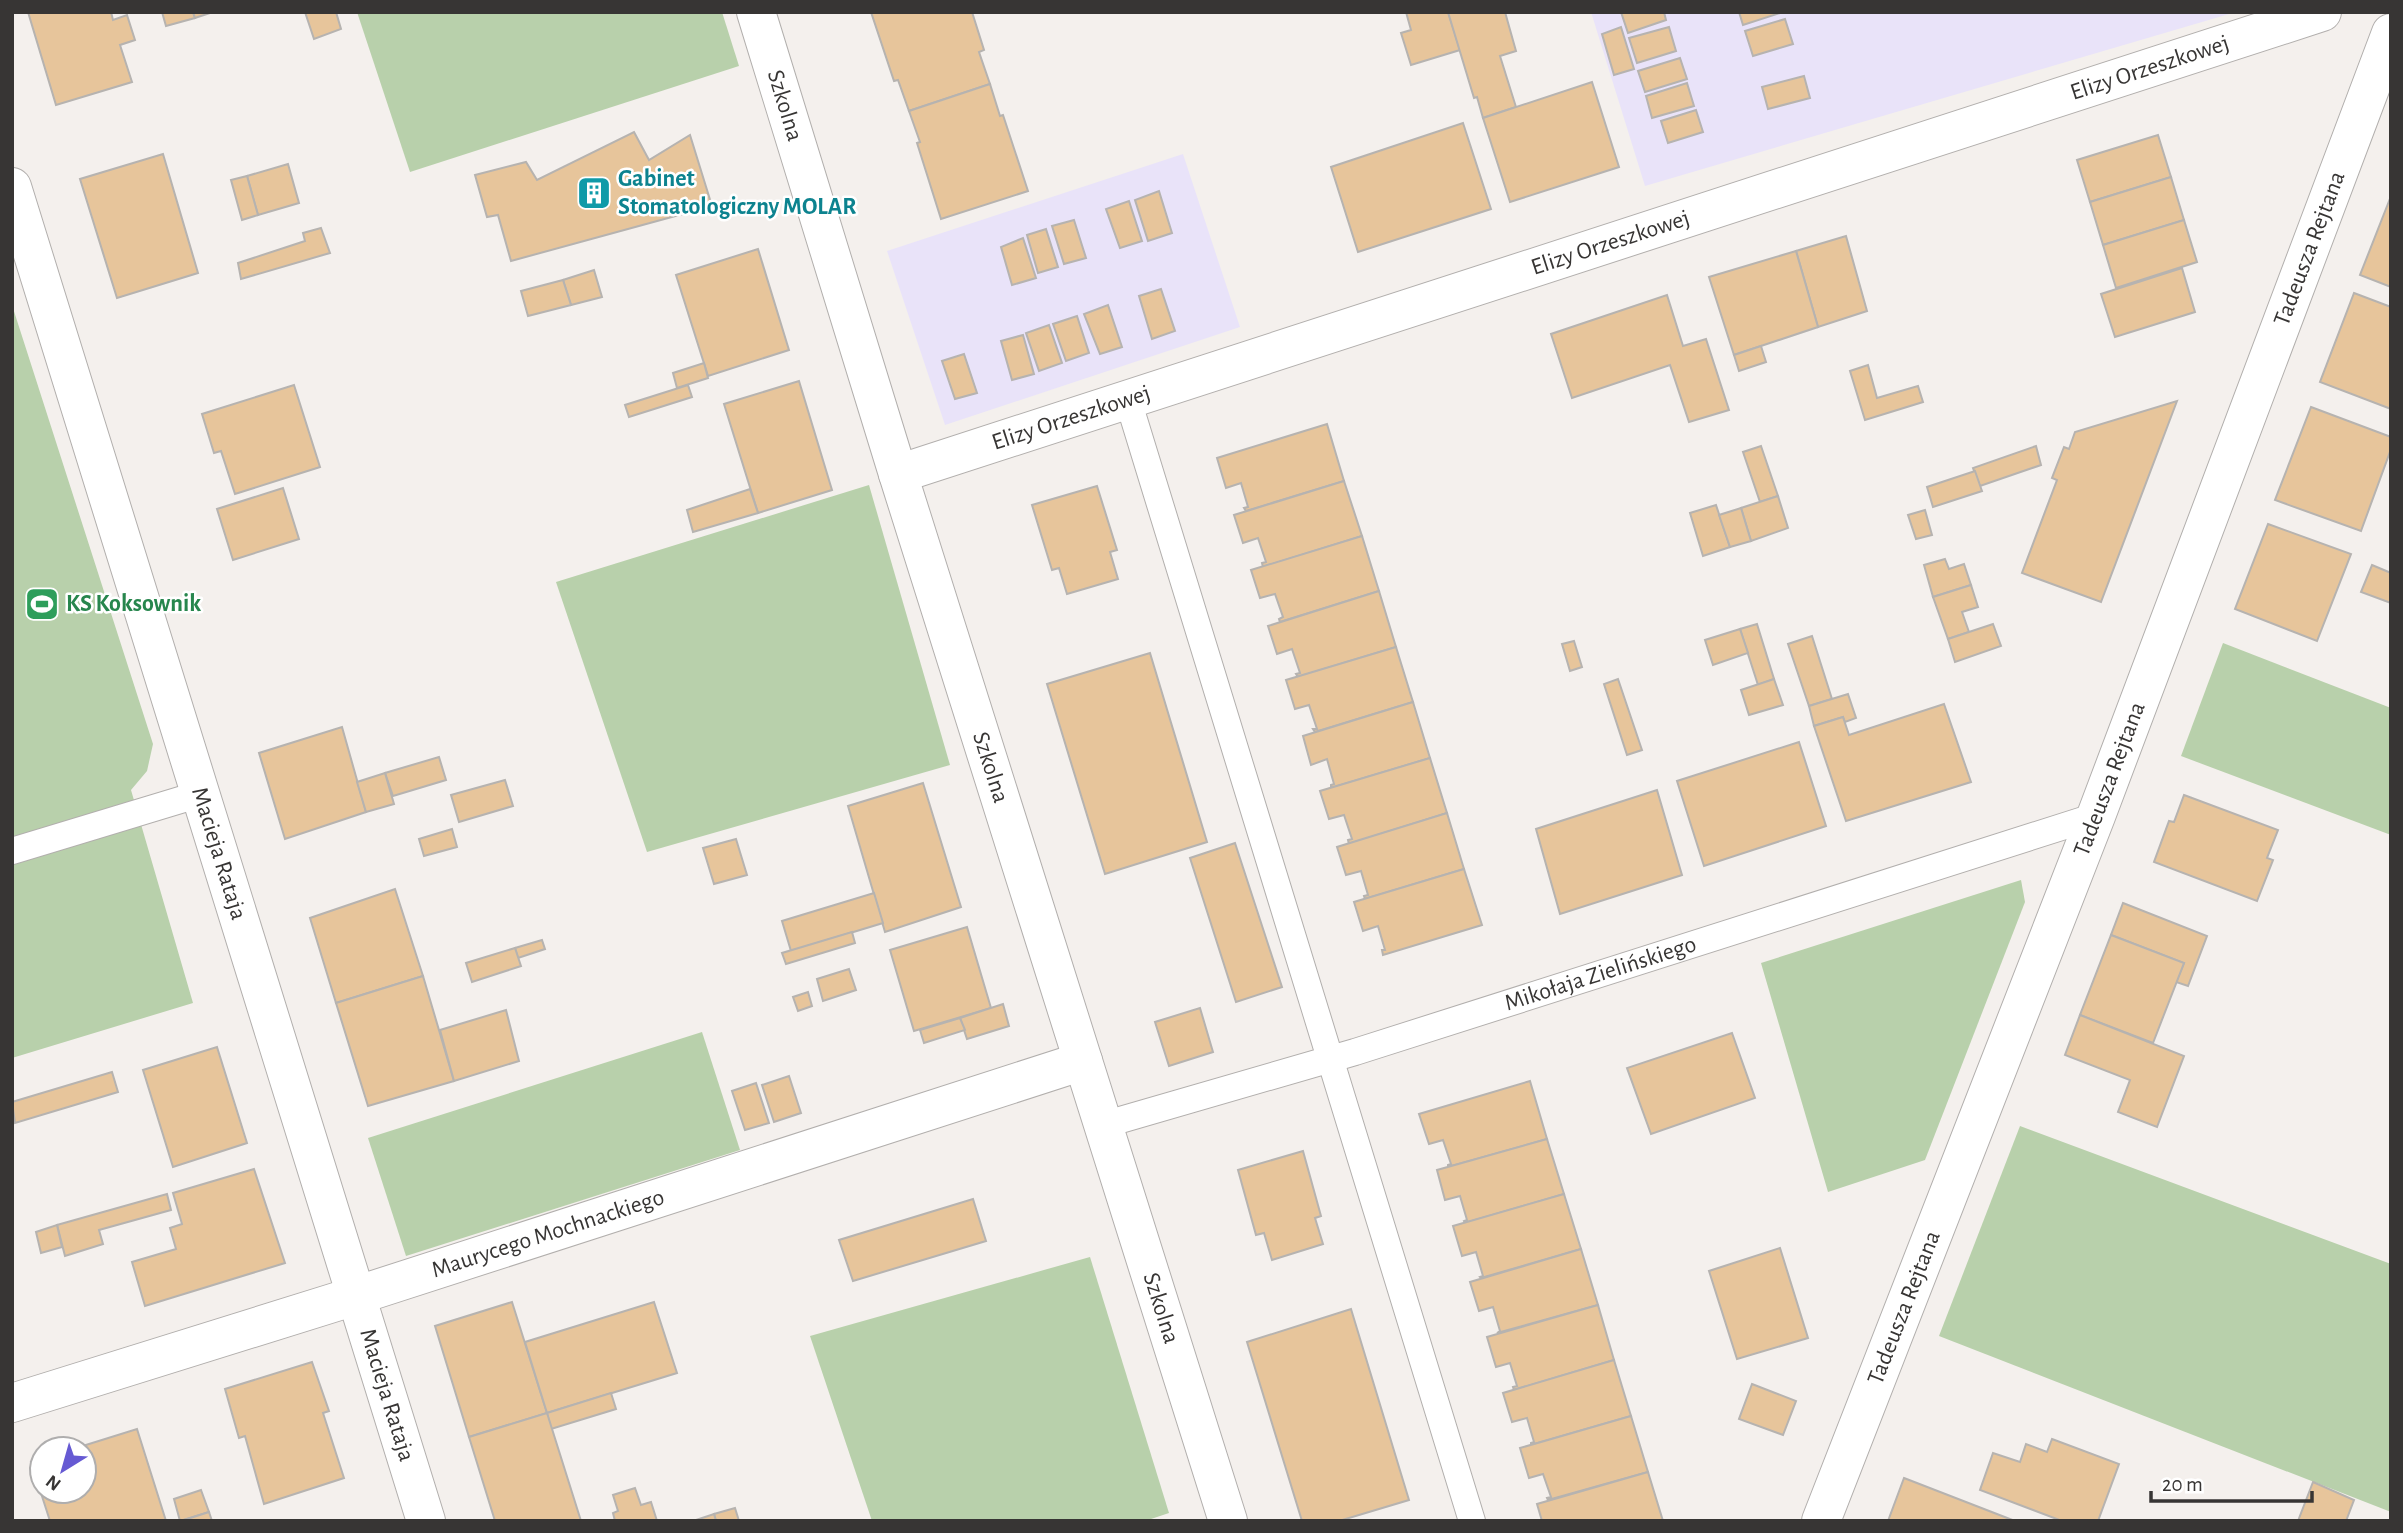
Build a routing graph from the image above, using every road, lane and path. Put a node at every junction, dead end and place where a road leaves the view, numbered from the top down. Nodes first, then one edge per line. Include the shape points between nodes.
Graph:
1 (756, 12) edge
2 (2322, 12) edge
3 (2391, 33) edge
4 (12, 187) edge
5 (1128, 400) junction
6 (898, 474) junction
7 (200, 794) junction
8 (2096, 816) junction
9 (12, 851) edge
10 (1331, 1059) junction
11 (1083, 1061) junction
12 (1103, 1125) junction
13 (355, 1296) junction
14 (12, 1404) edge
15 (426, 1521) edge
16 (1228, 1521) edge
17 (1472, 1521) edge
18 (1821, 1521) edge

1 - 6 street, Szkolna
2 - 5 street, Elizy Orzeszkowej
3 - 8 street, Tadeusza Rejtana
4 - 7 street, Macieja Rataja
5 - 6 street, Elizy Orzeszkowej
5 - 10 lane
6 - 11 street, Szkolna
7 - 9 lane
7 - 13 street, Macieja Rataja
8 - 10 lane, Mikołaja Zielińskiego
8 - 18 street, Tadeusza Rejtana
10 - 12 lane, Mikołaja Zielińskiego
10 - 17 lane
11 - 12 street, Szkolna
11 - 13 street, Maurycego Mochnackiego
12 - 16 street, Szkolna
13 - 14 street, Maurycego Mochnackiego
13 - 15 street, Macieja Rataja

